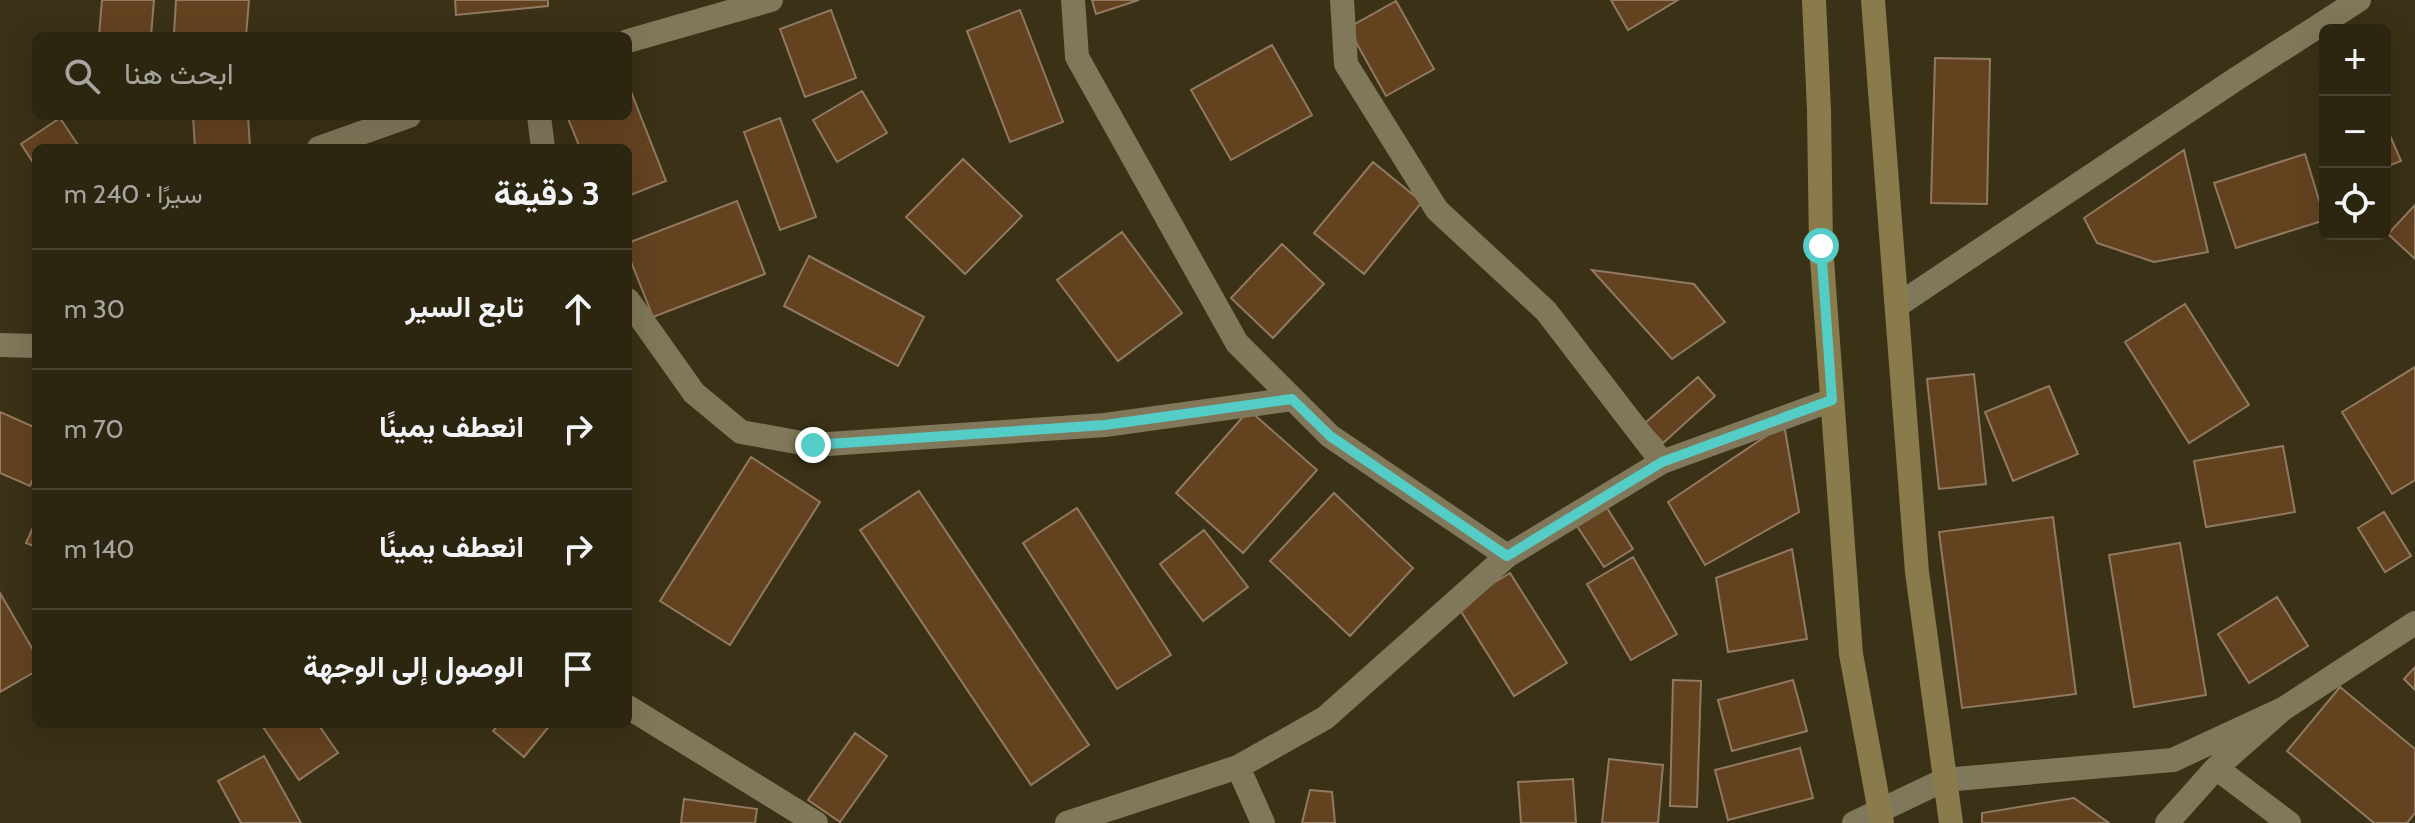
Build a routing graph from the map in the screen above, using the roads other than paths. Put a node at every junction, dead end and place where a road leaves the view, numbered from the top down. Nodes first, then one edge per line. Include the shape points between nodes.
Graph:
1 (771, 0) edge
2 (1073, 0) edge
3 (1342, 0) edge
4 (1814, 0) edge
5 (1873, 0) edge
6 (2359, 0) edge
7 (632, 40) edge
8 (398, 120) edge
9 (540, 120) edge
10 (330, 144) edge
11 (542, 144) edge
12 (1898, 305) junction
13 (632, 306) edge
14 (0, 345) edge
15 (32, 346) edge
16 (1292, 399) junction
17 (1832, 400) junction
18 (1662, 462) junction
19 (1507, 556) junction
20 (2415, 623) edge
21 (632, 709) edge
22 (2283, 709) junction
23 (1238, 767) junction
24 (2216, 768) junction
25 (1944, 780) junction
26 (1880, 817) edge
27 (816, 823) edge
28 (1067, 823) edge
29 (1263, 823) edge
30 (1854, 823) edge
31 (1951, 823) edge
32 (2167, 823) edge
33 (2289, 823) edge

1 - 7 street
2 - 16 street via 1077,57 1237,343
3 - 18 street via 1346,64 1437,210 1546,311
4 - 17 street via 1821,246
5 - 12 street
6 - 12 street
8 - 10 street
9 - 11 street
12 - 25 street via 1917,572
13 - 16 street via 694,393 741,432 813,445 1105,425
14 - 15 street
16 - 19 street via 1330,436
17 - 18 street
17 - 26 street via 1851,654
18 - 19 street
19 - 23 street via 1325,718
20 - 22 street
21 - 27 street
22 - 24 street
22 - 25 street via 2173,760
23 - 28 street
23 - 29 street
24 - 32 street
24 - 33 street
25 - 26 street
25 - 31 street
26 - 30 street

